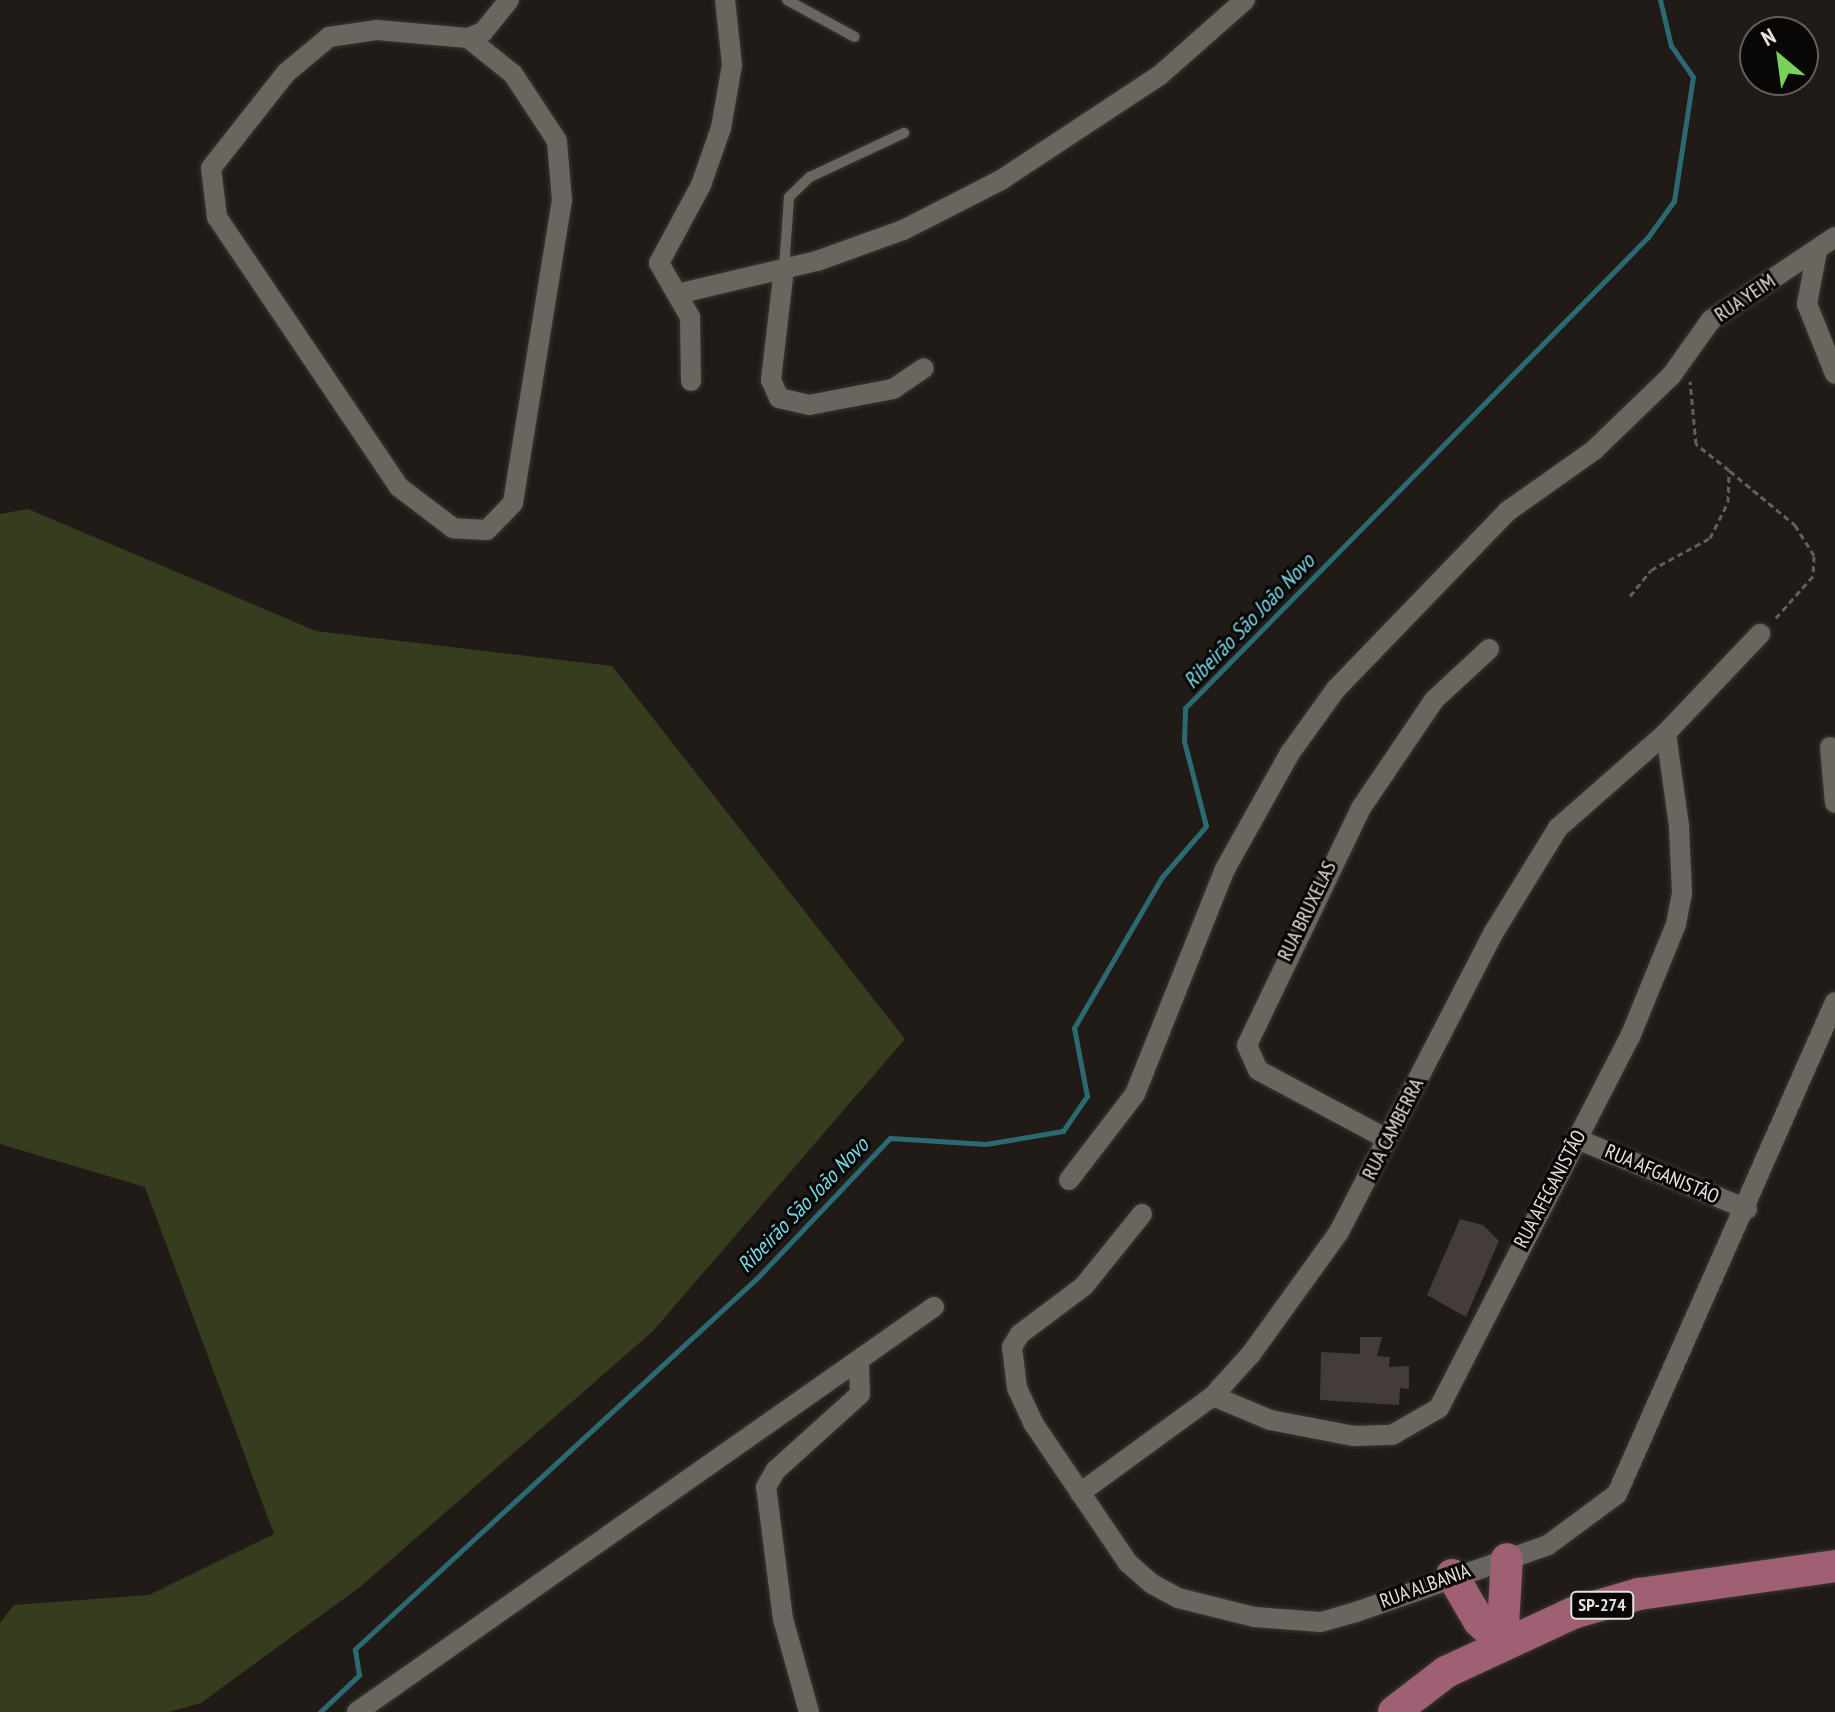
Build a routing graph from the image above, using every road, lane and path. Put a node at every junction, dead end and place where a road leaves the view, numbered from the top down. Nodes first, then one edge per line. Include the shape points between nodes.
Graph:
1 (509, 0) edge
2 (725, 0) edge
3 (787, 0) edge
4 (1245, 0) edge
5 (855, 37) dead end
6 (468, 38) junction
7 (904, 133) dead end
8 (1835, 237) edge
9 (1817, 251) junction
10 (784, 269) junction
11 (677, 294) junction
12 (1688, 345) junction
13 (924, 368) dead end
14 (1835, 374) edge
15 (691, 381) dead end
16 (1729, 470) junction
17 (1630, 596) dead end
18 (1760, 634) joint
19 (1489, 649) dead end
20 (1666, 733) junction
21 (1830, 747) dead end
22 (1835, 803) edge
23 (1835, 1002) edge
24 (1387, 1139) junction
25 (1577, 1139) junction
26 (1069, 1180) dead end
27 (1747, 1209) junction
28 (1142, 1214) dead end
29 (934, 1307) dead end
30 (859, 1363) junction
31 (1213, 1396) junction
32 (1080, 1493) junction
33 (1507, 1559) junction
34 (1835, 1566) edge
35 (1452, 1575) junction
36 (1502, 1642) junction
37 (357, 1712) edge
38 (809, 1712) edge
39 (1394, 1712) edge

1 - 6 street via 483,32
2 - 11 street via 732,65 721,128 701,185 659,263
3 - 5 lane
4 - 10 street via 1159,76 1001,180 903,230
6 - 6 street via 377,30 329,37 286,73 211,168 217,217 399,487 453,528 487,530 513,503 562,200 557,141 513,74
7 - 10 lane via 810,177 789,197
8 - 9 street, RUA YEIM
9 - 12 street, RUA YEIM via 1731,304
9 - 14 street via 1807,304
10 - 11 street
10 - 13 street via 771,380 779,398 809,405 893,389
11 - 15 street via 690,317
12 - 16 path via 1696,444
12 - 26 street, RUA YEIM via 1671,376 1594,450 1508,511 1336,689 1290,753 1224,871 1135,1094
16 - 17 path via 1728,502 1710,538 1651,570
16 - 18 path via 1795,525 1814,556 1813,576
18 - 20 street, RUA CAMBERRA
19 - 24 street, RUA BRUXELAS via 1434,700 1361,808 1247,1045 1258,1070
20 - 24 street, RUA CAMBERRA via 1558,828 1494,932
20 - 25 street, RUA AFEGANISTÃO via 1679,826 1682,893 1676,924 1630,1037
21 - 22 street
23 - 27 street, RUA ALBANIA
24 - 31 street, RUA CAMBERRA via 1339,1232
25 - 27 street, RUA AFGANISTÃO
25 - 31 street, RUA AFEGANISTÃO via 1454,1382 1439,1408 1417,1425 1392,1435 1354,1436 1270,1420
27 - 33 street, RUA ALBANIA via 1617,1494 1574,1531
28 - 32 street, RUA ALBANIA via 1084,1286 1020,1334 1012,1347 1017,1388
29 - 30 street
30 - 37 street
30 - 38 street via 860,1394 776,1470 766,1487 783,1619
31 - 32 street, RUA CAMBERRA
32 - 35 street, RUA ALBANIA via 1128,1563 1178,1598 1213,1609 1321,1622
33 - 35 street, RUA ALBANIA
33 - 36 main road
34 - 36 main road, SP-274 via 1639,1594
35 - 36 main road via 1479,1621
36 - 39 main road, SP-274 via 1446,1672

